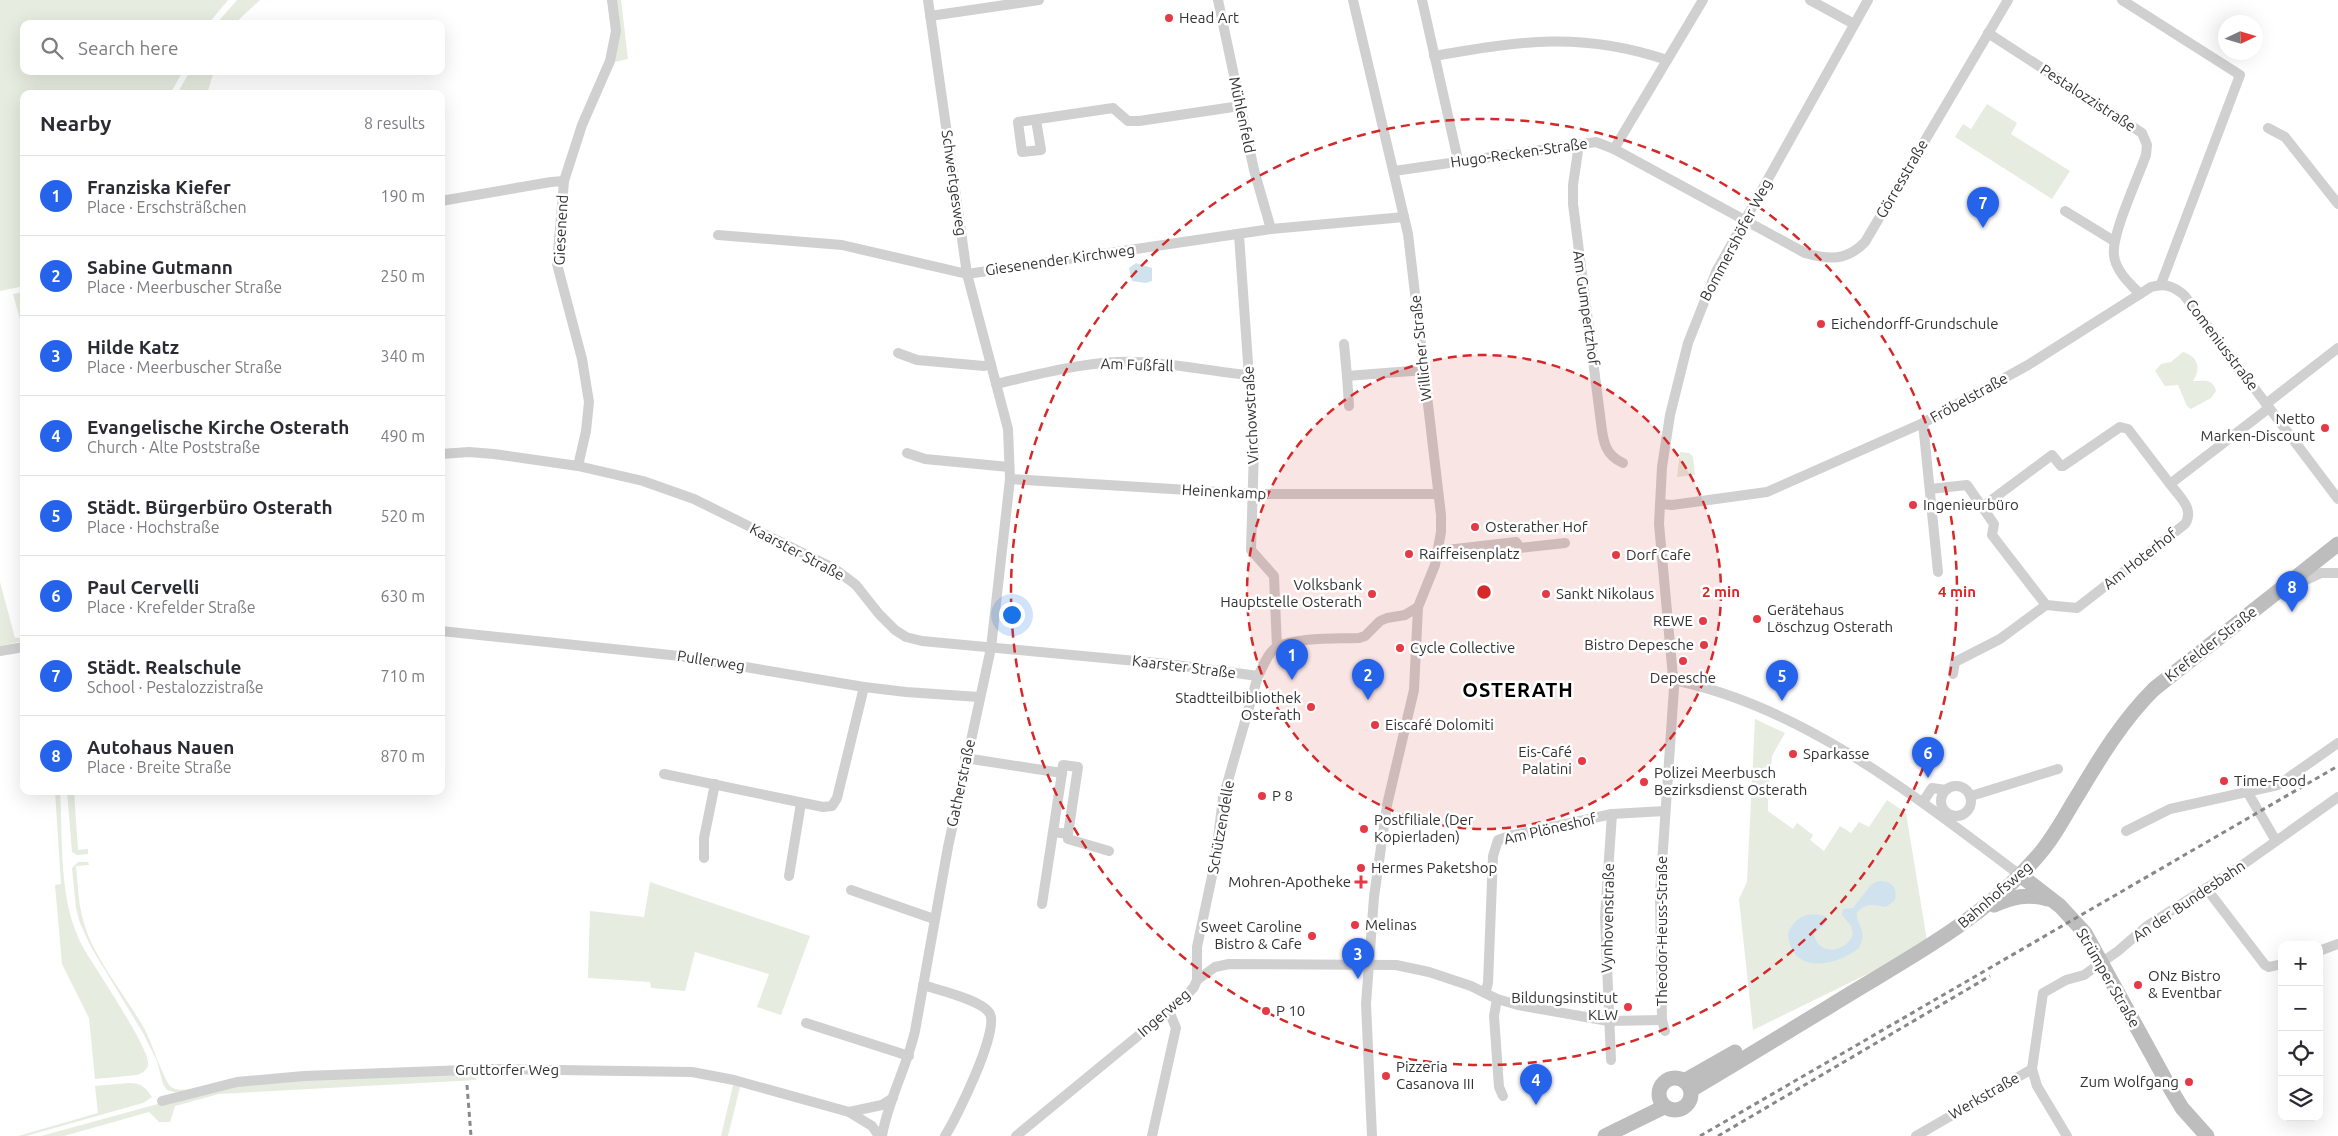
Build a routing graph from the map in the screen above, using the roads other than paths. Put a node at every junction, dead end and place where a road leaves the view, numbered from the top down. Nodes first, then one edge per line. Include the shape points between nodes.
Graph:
1 (612, 0) edge
2 (928, 0) edge
3 (1039, 0) edge
4 (1218, 0) edge
5 (1353, 0) edge
6 (1422, 0) edge
7 (1703, 0) edge
8 (1810, 0) edge
9 (1868, 0) edge
10 (2008, 0) edge
11 (2122, 0) edge
12 (930, 16) junction
13 (1854, 24) junction
14 (1988, 33) junction
15 (1434, 56) junction
16 (1667, 60) junction
17 (1240, 106) junction
18 (1036, 120) dead end
19 (2268, 128) dead end
20 (1579, 144) junction
21 (1614, 149) junction
22 (1458, 160) junction
23 (1394, 171) junction
24 (564, 181) junction
25 (445, 200) edge
26 (2338, 204) edge
27 (2065, 211) dead end
28 (1404, 216) junction
29 (1744, 221) junction
30 (1271, 229) junction
31 (718, 235) dead end
32 (1240, 235) junction
33 (2114, 241) junction
34 (967, 274) junction
35 (2161, 284) junction
36 (2140, 294) junction
37 (1344, 344) dead end
38 (2338, 348) edge
39 (898, 353) dead end
40 (991, 364) junction
41 (1424, 370) junction
42 (1249, 375) junction
43 (1346, 376) junction
44 (996, 384) junction
45 (1349, 406) dead end
46 (2268, 406) junction
47 (1922, 423) junction
48 (907, 453) dead end
49 (445, 454) edge
50 (1623, 463) dead end
51 (578, 466) junction
52 (1009, 467) junction
53 (1010, 479) junction
54 (2170, 484) junction
55 (2329, 485) junction
56 (1930, 489) junction
57 (2338, 492) edge
58 (1253, 494) junction
59 (1438, 494) junction
60 (2338, 498) edge
61 (1660, 504) junction
62 (1982, 507) junction
63 (1565, 543) dead end
64 (2338, 544) edge
65 (1438, 552) junction
66 (1938, 572) dead end
67 (2338, 573) edge
68 (2276, 593) junction
69 (2046, 605) junction
70 (1418, 607) junction
71 (445, 631) edge
72 (20, 648) edge
73 (990, 648) junction
74 (1277, 648) junction
75 (0, 651) edge
76 (1953, 674) dead end
77 (1258, 676) junction
78 (1673, 680) junction
79 (864, 687) junction
80 (979, 697) junction
81 (2134, 710) joint
82 (2338, 743) edge
83 (965, 758) junction
84 (2058, 770) dead end
85 (1062, 773) junction
86 (664, 774) dead end
87 (715, 784) junction
88 (1946, 790) junction
89 (2248, 793) junction
90 (1971, 796) junction
91 (2338, 797) edge
92 (801, 802) junction
93 (1923, 802) junction
94 (1665, 811) junction
95 (1612, 814) junction
96 (2126, 830) dead end
97 (1053, 832) junction
98 (1068, 834) junction
99 (2276, 841) junction
100 (1108, 851) dead end
101 (704, 858) dead end
102 (2020, 875) junction
103 (789, 876) dead end
104 (2206, 888) junction
105 (851, 890) dead end
106 (2052, 900) junction
107 (1042, 904) dead end
108 (1973, 917) junction
109 (934, 919) junction
110 (2338, 944) edge
111 (2323, 950) edge
112 (2102, 963) junction
113 (1368, 964) junction
114 (2278, 965) edge
115 (1197, 980) junction
116 (923, 985) junction
117 (1485, 993) junction
118 (1497, 999) junction
119 (1169, 1011) junction
120 (1662, 1020) junction
121 (1608, 1021) junction
122 (806, 1023) dead end
123 (1665, 1031) dead end
124 (910, 1056) junction
125 (1611, 1060) dead end
126 (2032, 1069) junction
127 (1688, 1085) junction
128 (1503, 1096) dead end
129 (893, 1098) junction
130 (162, 1101) dead end
131 (1661, 1102) junction
132 (849, 1112) junction
133 (1610, 1133) edge
134 (1020, 1135) edge
135 (881, 1136) edge
136 (945, 1136) edge
137 (1152, 1136) edge
138 (1372, 1136) edge
139 (1916, 1136) edge
140 (2066, 1136) edge
141 (2207, 1136) edge

1 - 24 street, Giesenend via 616,31 610,61 582,125
2 - 12 street, Schwertgesweg
3 - 12 street
4 - 17 street, Mühlenfeld
5 - 23 street, Willicher Straße
6 - 15 street
7 - 16 street
8 - 13 street
9 - 13 street, Bommershöfer Weg
10 - 14 street, Görresstraße
11 - 35 street via 2240,75
12 - 34 street, Schwertgesweg
13 - 29 street, Bommershöfer Weg
14 - 29 street, Görresstraße via 1865,242 1856,252 1844,258 1820,257 1790,246
14 - 33 street, Pestalozzistraße via 2142,133 2147,145 2146,155
15 - 16 street via 1528,41 1574,41 1612,45
15 - 22 street
16 - 21 street
17 - 18 street via 1139,121 1128,120 1113,108
17 - 30 street, Mühlenfeld
19 - 26 street via 2285,137
20 - 21 street, Hugo-Recken-Straße via 1596,142
20 - 22 street, Hugo-Recken-Straße
20 - 50 street, Am Gumpertzhof via 1573,204 1604,444 1612,457
21 - 29 street, Hugo-Recken-Straße
22 - 23 street, Hugo-Recken-Straße
23 - 28 street, Willicher Straße
24 - 25 street
24 - 51 street, Giesenend via 556,264 582,359 589,402
27 - 33 street
28 - 30 street, Giesenender Kirchweg
28 - 41 street, Willicher Straße
29 - 61 street, Bommershöfer Weg via 1708,291 1688,343 1670,415
30 - 32 street, Giesenender Kirchweg
31 - 34 street, Giesenender Kirchweg via 842,245
32 - 34 street, Giesenender Kirchweg
32 - 42 street, Virchowstraße
33 - 36 street, Pestalozzistraße via 2117,265
34 - 40 street, Schwertgesweg
35 - 36 street, Fröbelstraße
35 - 46 street, Comeniusstraße via 2174,287 2184,295
36 - 47 street, Fröbelstraße via 2028,365
37 - 43 street
38 - 46 street
39 - 40 street via 917,360
40 - 44 street, Schwertgesweg
41 - 43 street
41 - 59 street, Willicher Straße
42 - 44 street, Am Fußfall via 1118,362
42 - 58 street, Virchowstraße via 1254,448
43 - 45 street
44 - 52 street, Schwertgesweg via 1008,429
46 - 54 street
46 - 55 street, Comeniusstraße
47 - 56 street
47 - 61 street, Fröbelstraße via 1767,492
48 - 52 street via 925,460
49 - 51 street, Kaarster Straße via 494,454
51 - 73 street, Kaarster Straße via 643,481 694,499 835,569 856,585 879,614 906,637
52 - 53 street, Schwertgesweg
53 - 58 street, Heinenkamp
53 - 73 street, Schwertgesweg
54 - 62 street, Am Hoterhof via 2128,428 2120,427 2063,466 2052,455
54 - 69 street, Am Hoterhof via 2189,510 2186,524 2076,608
55 - 57 street
55 - 60 street, Comeniusstraße
56 - 62 street via 1967,485
56 - 66 street
58 - 59 street, Heinenkamp
58 - 74 street, Virchowstraße via 1251,550 1274,576
59 - 65 street, Willicher Straße via 1441,532
61 - 78 street, Bommershöfer Weg via 1660,545
62 - 69 street via 1994,524 1992,535
63 - 65 street via 1520,548 1516,542
64 - 68 main road, Krefelder Straße
65 - 70 street, Willicher Straße
67 - 68 street via 2321,573
68 - 81 main road, Krefelder Straße via 2169,675
69 - 76 street via 2000,639 1955,662
70 - 74 street via 1405,615 1386,618 1359,638 1312,640
70 - 113 street, Willicher Straße via 1413,698 1387,805
71 - 79 street, Pullerweg via 680,656
72 - 75 street
73 - 77 street, Kaarster Straße via 1168,664
73 - 80 street, Gatherstraße
74 - 77 street, Schützendelle
77 - 115 street, Schützendelle via 1223,798 1215,862 1197,947
78 - 93 street, Strümper Straße via 1716,690 1765,710 1816,736
78 - 94 street, Theodor-Heuss-Straße
79 - 80 street, Pullerweg
79 - 92 street via 837,798 832,806
80 - 83 street, Gatherstraße
81 - 102 main road, Bahnhofsweg via 2055,832
82 - 89 street via 2278,785
83 - 85 street
83 - 109 street, Gatherstraße
84 - 90 street
85 - 97 street
85 - 98 street via 1063,765 1078,767
86 - 87 street
87 - 92 street
87 - 101 street via 704,838
88 - 90 street via 1959,786
88 - 90 street via 1941,798 1943,808 1954,816 1967,812 1972,803
88 - 93 street via 1932,788
89 - 96 street via 2170,809
89 - 99 street
91 - 99 street, An der Bundesbahn
92 - 103 street
93 - 102 street, Strümper Straße
94 - 95 street, Am Plöneshof
94 - 120 street, Theodor-Heuss-Straße via 1659,909
95 - 117 street, Am Plöneshof via 1498,840 1494,856
95 - 121 street, Vynhovenstraße via 1605,916
97 - 98 street
97 - 107 street
98 - 100 street via 1068,839
99 - 104 street, An der Bundesbahn
102 - 106 main road, Strümper Straße
102 - 108 main road, Bahnhofsweg
104 - 112 street, An der Bundesbahn via 2147,926
104 - 114 street via 2265,965
105 - 109 street
106 - 108 main road via 2026,894
106 - 112 main road, Strümper Straße via 2078,924
108 - 127 main road, Bahnhofsweg via 1903,964 1826,1008 1755,1041
109 - 116 street, Gatherstraße
110 - 111 street
112 - 126 street, Werkstraße via 2084,975 2066,980 2043,993
112 - 141 main road, Strümper Straße via 2182,1108
113 - 115 street, Ingerweg via 1229,964 1215,967
113 - 117 street, Ingerweg via 1411,967
113 - 138 street, Willicher Straße
115 - 119 street, Ingerweg
116 - 124 street, Gatherstraße
116 - 136 street via 982,1006 990,1014 986,1046 969,1090
117 - 118 street, Ingerweg
118 - 121 street, Ingerweg
118 - 128 street via 1494,1016 1499,1087
119 - 134 street, Ingerweg
119 - 137 street via 1176,1028
120 - 121 street, Ingerweg
120 - 123 street, Theodor-Heuss-Straße
121 - 125 street, Vynhovenstraße
122 - 124 street
124 - 129 street, Gatherstraße
126 - 139 street, Werkstraße
126 - 140 street via 2037,1086
127 - 131 main road via 1674,1078 1668,1079 1660,1086
127 - 131 main road via 1691,1098 1682,1110 1674,1111
129 - 132 street, Gruttorfer Weg
129 - 135 street, Gatherstraße
130 - 132 street, Gruttorfer Weg via 266,1078 558,1069 712,1074
131 - 133 main road via 1642,1108
132 - 135 street, Gruttorfer Weg via 872,1126

